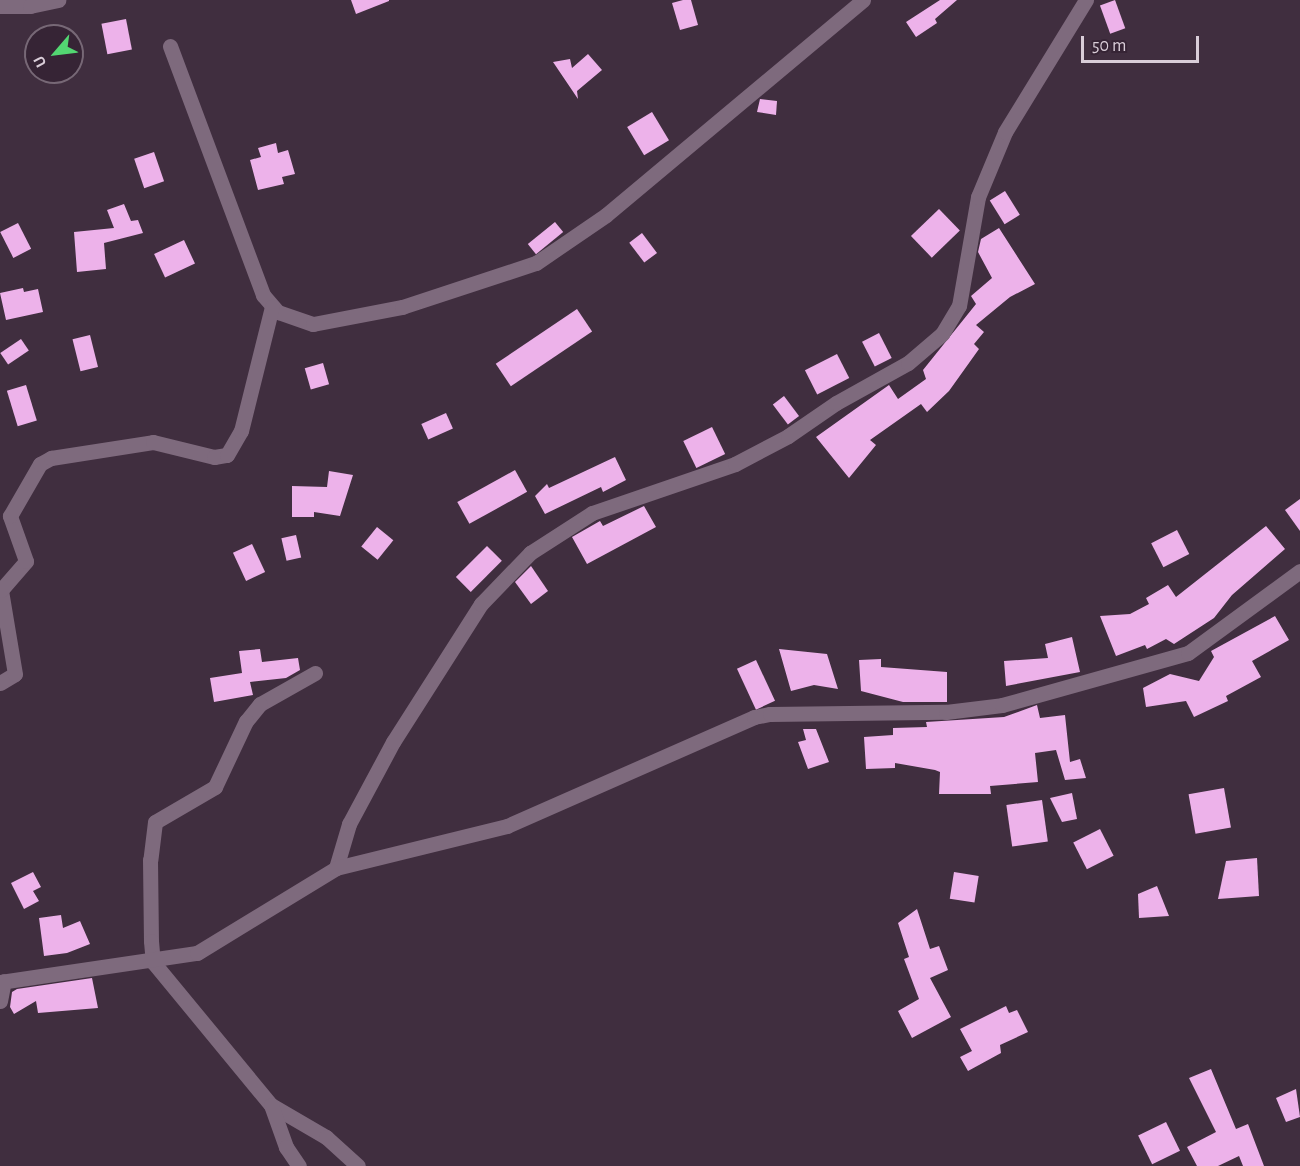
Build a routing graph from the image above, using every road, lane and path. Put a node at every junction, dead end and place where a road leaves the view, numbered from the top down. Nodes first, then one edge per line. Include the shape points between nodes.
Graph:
1 (58, 0) edge
2 (862, 0) edge
3 (1086, 0) edge
4 (0, 6) edge
5 (170, 46) dead end
6 (272, 307) junction
7 (1300, 571) edge
8 (315, 672) dead end
9 (0, 683) edge
10 (336, 868) junction
11 (153, 962) junction
12 (2, 982) edge
13 (0, 1001) edge
14 (271, 1105) junction
15 (299, 1166) edge
16 (358, 1166) edge

1 - 4 street
2 - 6 street via 606,215 536,262 402,307 313,324
3 - 10 street via 1005,132 978,196 958,306 942,334 908,363 836,403 788,436 735,464 592,513 530,553 481,604 393,742 348,824
5 - 6 street via 263,295
6 - 9 street via 241,431 227,454 214,457 153,442 51,458 40,464 10,516 26,561 1,590 15,674
7 - 10 street via 1188,653 1002,705 946,712 761,716 507,826
8 - 11 street via 260,704 246,721 215,787 155,822 150,860
10 - 11 street via 201,951
11 - 12 street
11 - 14 street
12 - 13 street
14 - 15 street via 286,1147
14 - 16 street via 326,1137

